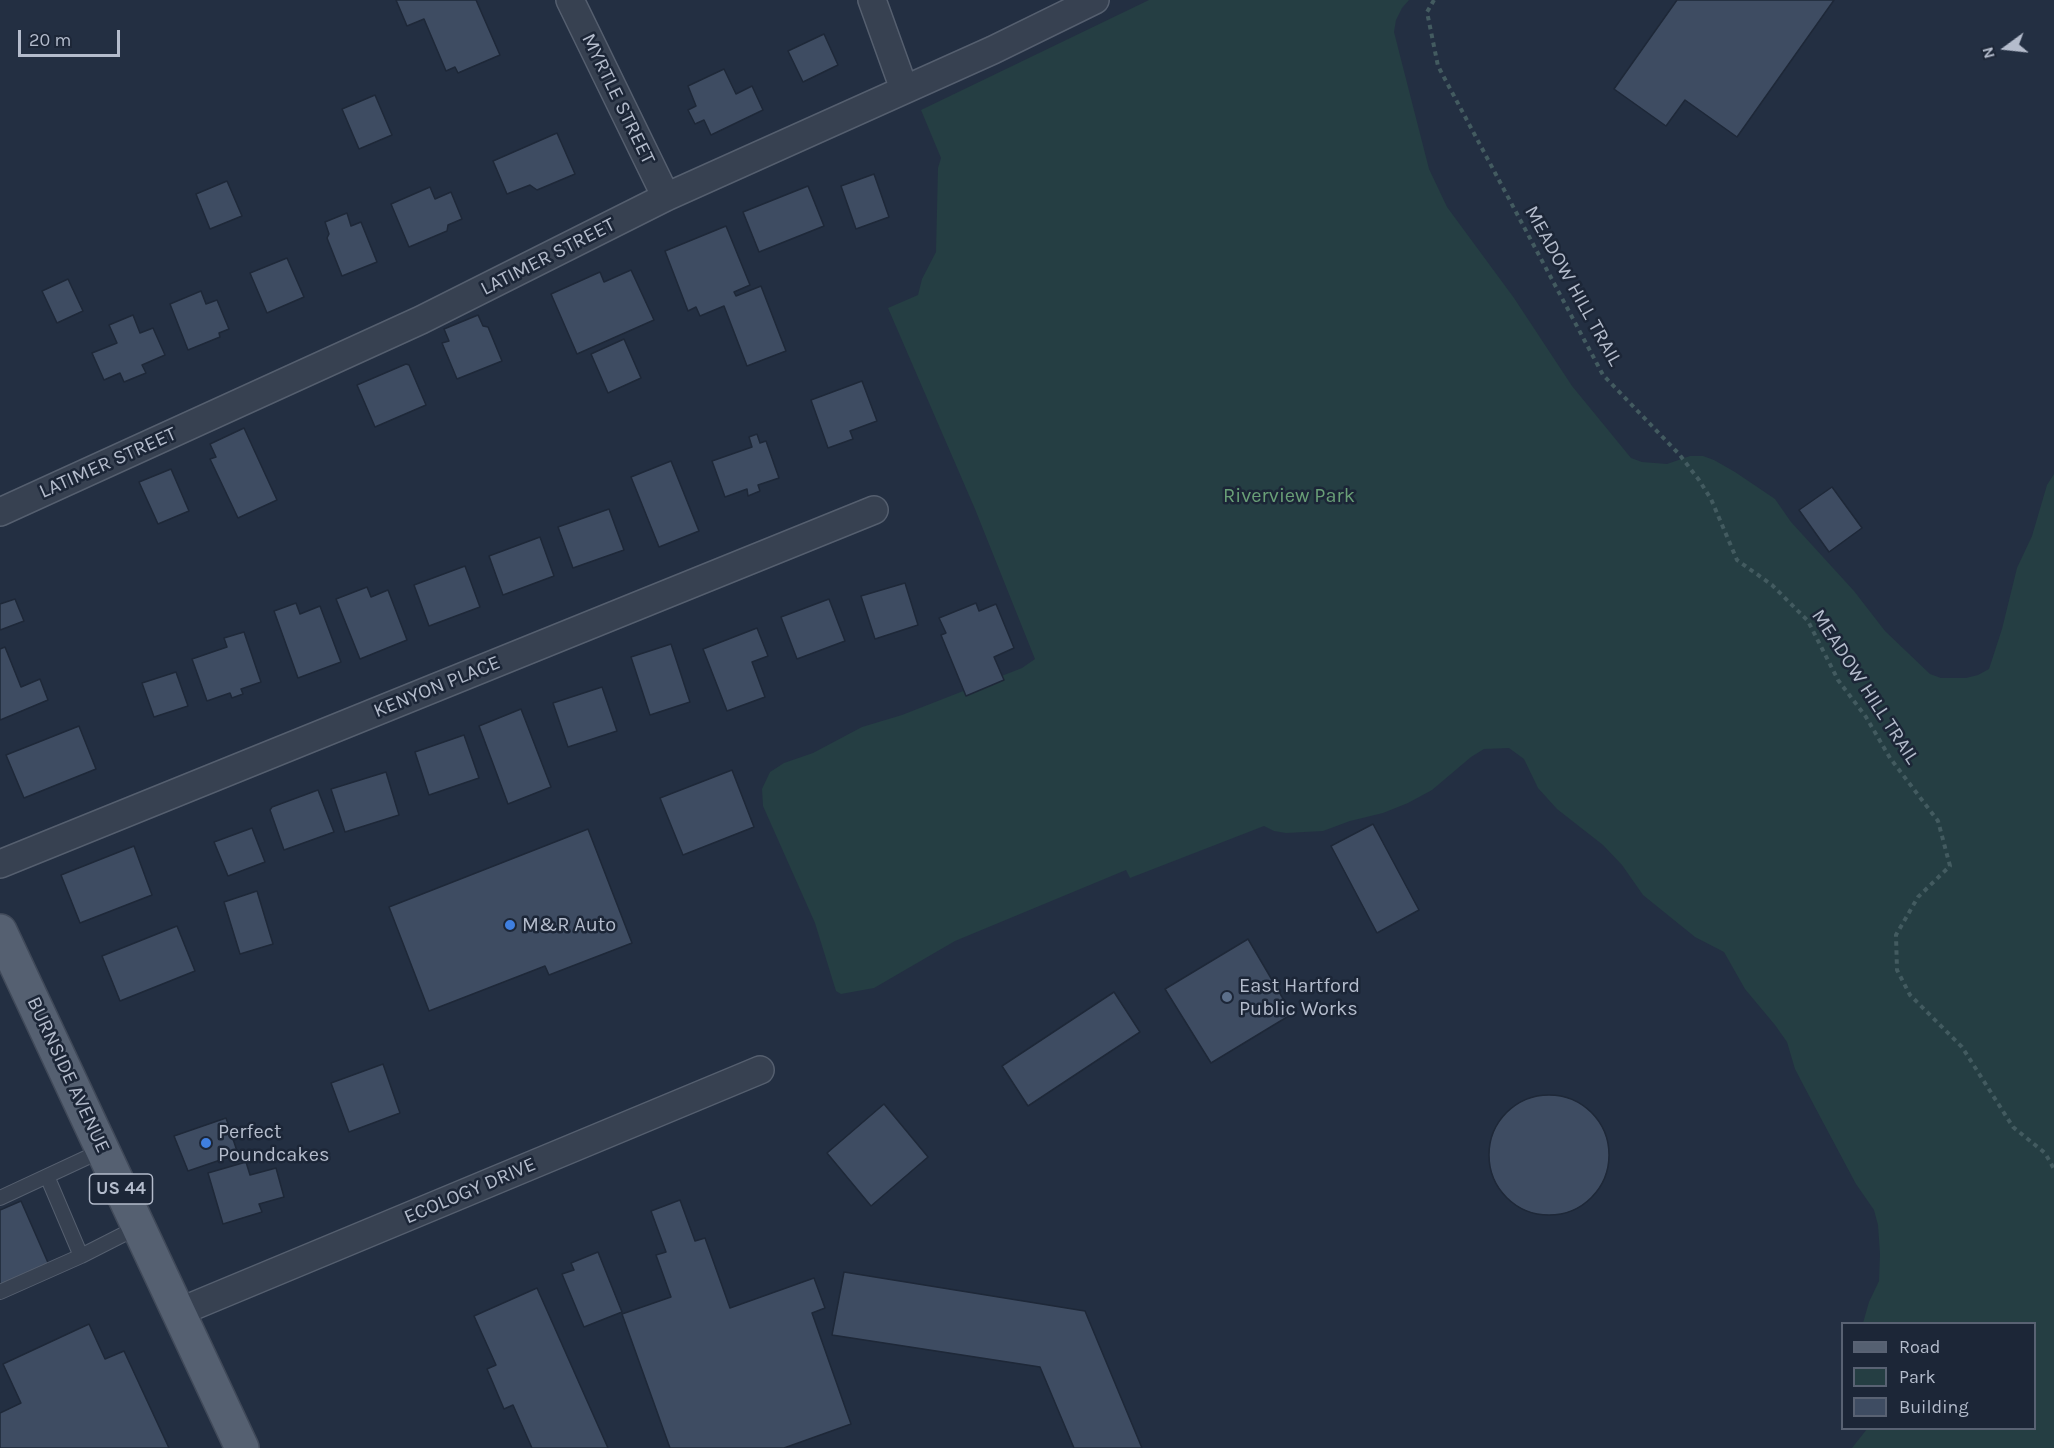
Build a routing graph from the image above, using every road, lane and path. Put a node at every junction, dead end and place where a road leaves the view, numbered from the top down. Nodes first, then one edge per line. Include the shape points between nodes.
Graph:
1 (570, 0) edge
2 (872, 0) edge
3 (1095, 0) edge
4 (1434, 0) edge
5 (904, 89) junction
6 (666, 197) junction
7 (874, 510) dead end
8 (0, 512) edge
9 (0, 864) edge
10 (0, 931) edge
11 (760, 1071) dead end
12 (103, 1150) junction
13 (2054, 1170) edge
14 (47, 1176) junction
15 (0, 1198) edge
16 (139, 1227) junction
17 (81, 1256) junction
18 (0, 1292) edge
19 (179, 1312) junction
20 (242, 1448) edge

1 - 6 street, MYRTLE STREET
2 - 5 street
3 - 5 street, LATIMER STREET
4 - 13 path, MEADOW HILL TRAIL via 1427,12 1438,66 1603,375 1699,480 1737,560 1772,585 1808,621 1838,680 1938,821 1950,866 1918,897 1896,935 1897,970 1910,995 1962,1047 2013,1127 2044,1153
5 - 6 street, LATIMER STREET
6 - 8 street, LATIMER STREET via 421,320
7 - 9 street, KENYON PLACE
10 - 12 main road, BURNSIDE AVENUE / US 44
11 - 19 street, ECOLOGY DRIVE
12 - 14 lane
12 - 16 main road, BURNSIDE AVENUE / US 44
14 - 15 lane
14 - 17 lane
16 - 17 lane
16 - 19 main road, BURNSIDE AVENUE / US 44
17 - 18 lane
19 - 20 main road, BURNSIDE AVENUE / US 44

